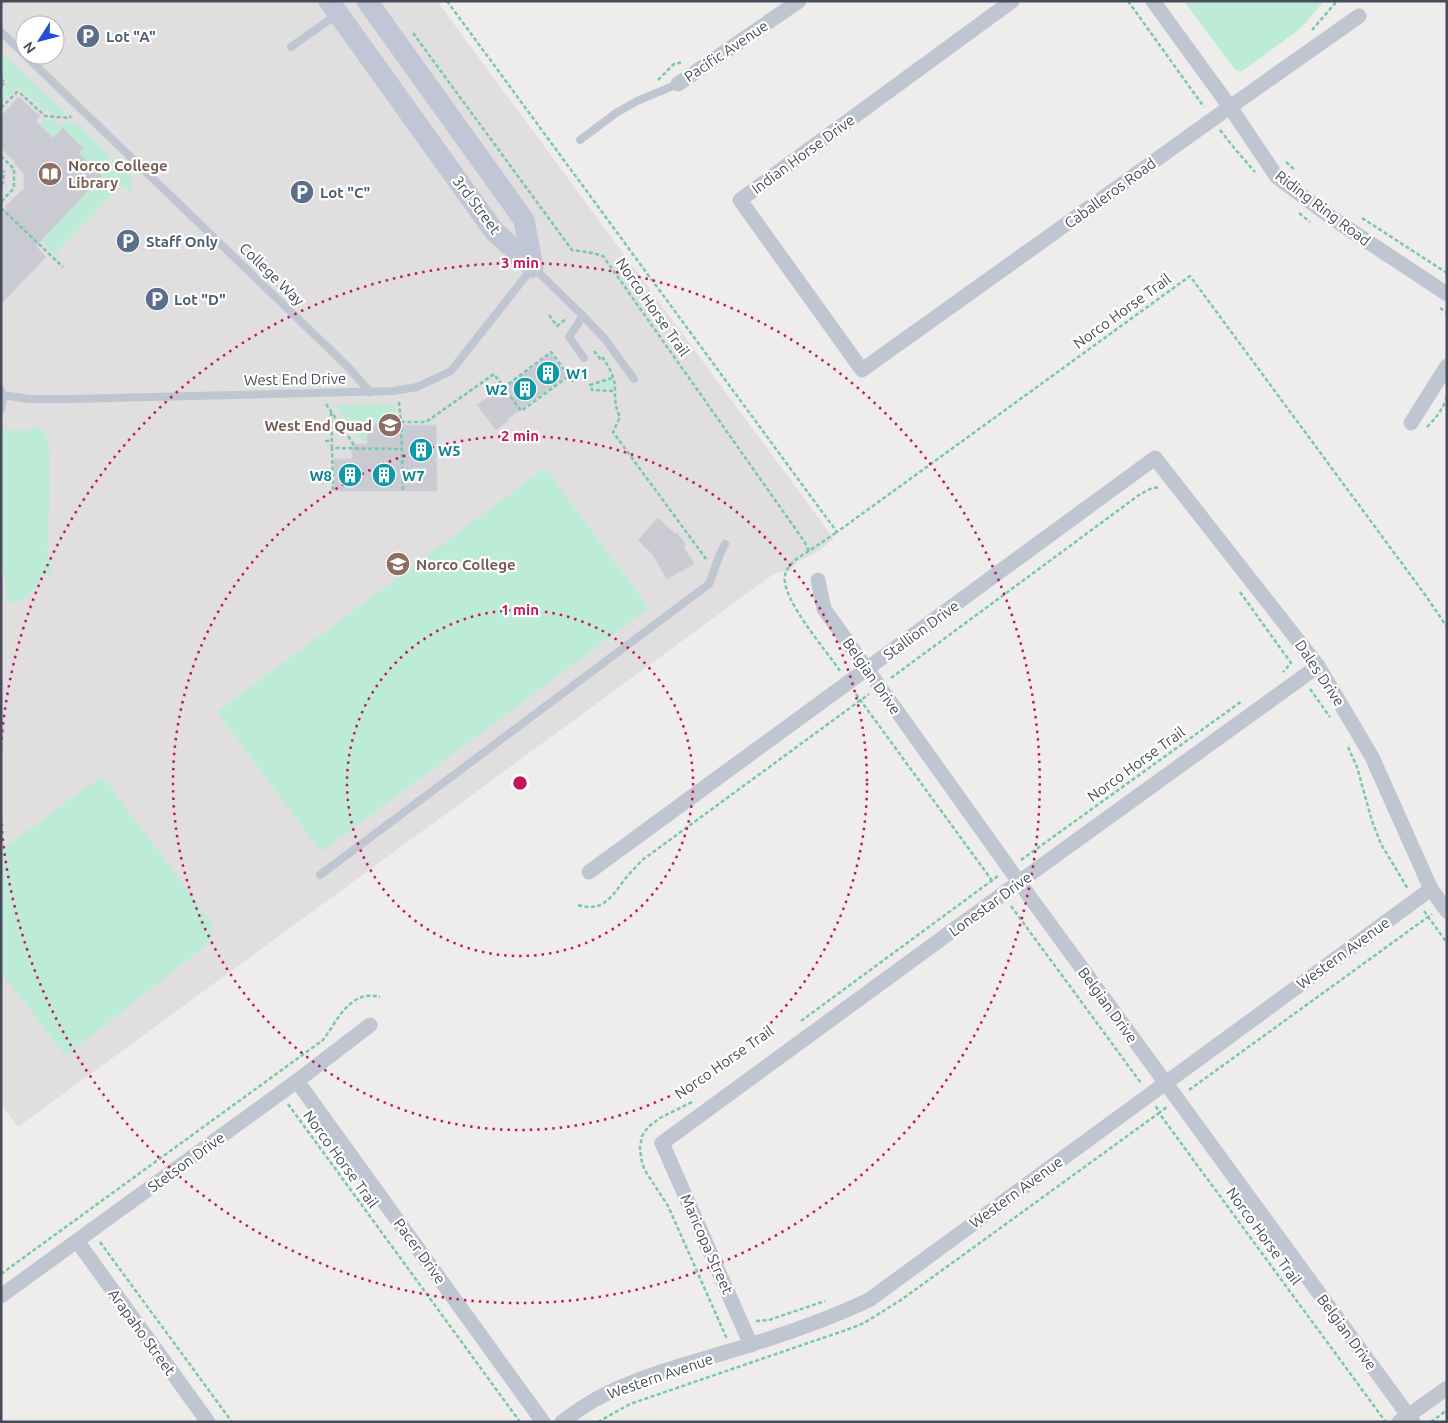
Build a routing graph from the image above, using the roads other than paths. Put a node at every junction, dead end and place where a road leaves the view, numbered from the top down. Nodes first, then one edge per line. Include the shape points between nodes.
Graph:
1 (367, 1) edge
2 (798, 1) edge
3 (1012, 1) edge
4 (1152, 1) edge
5 (333, 8) edge
6 (1359, 16) dead end
7 (1, 32) edge
8 (291, 47) dead end
9 (678, 84) joint
10 (1230, 107) junction
11 (580, 140) dead end
12 (533, 268) junction
13 (1447, 294) edge
14 (583, 316) junction
15 (584, 358) dead end
16 (1447, 366) edge
17 (862, 370) joint
18 (634, 379) dead end
19 (370, 392) junction
20 (2, 393) edge
21 (1, 409) edge
22 (1416, 428) road end
23 (1156, 458) joint
24 (725, 544) dead end
25 (818, 580) dead end
26 (1318, 666) junction
27 (867, 669) junction
28 (589, 872) dead end
29 (320, 875) dead end
30 (1019, 882) junction
31 (1431, 889) junction
32 (1445, 909) edge
33 (370, 1025) dead end
34 (297, 1081) junction
35 (1165, 1083) junction
36 (662, 1143) joint
37 (77, 1242) junction
38 (1, 1296) edge
39 (751, 1345) junction
40 (1447, 1388) edge
41 (1407, 1420) edge
42 (208, 1422) edge
43 (543, 1422) edge
44 (562, 1422) edge

1 - 12 street, 3rd Street via 524,220
2 - 9 street, Pacific Avenue
3 - 17 street, Indian Horse Drive via 740,200
4 - 10 street, Riding Ring Road
5 - 8 lane
5 - 12 street, 3rd Street via 494,230
6 - 10 street, Caballeros Road
7 - 19 lane, College Way via 348,367
9 - 11 lane via 637,101
10 - 13 street, Riding Ring Road via 1277,177 1332,218
10 - 17 street, Caballeros Road
12 - 14 lane
12 - 19 lane, West End Drive via 451,371 418,387
14 - 15 lane via 569,337
14 - 18 lane via 605,339
16 - 22 street
19 - 20 lane, West End Drive via 70,399 29,399
20 - 21 lane
23 - 26 street, Dales Drive
23 - 27 street, Stallion Drive
24 - 29 lane via 709,584
25 - 27 street, Belgian Drive via 824,608
26 - 30 street, Lonestar Drive
26 - 31 street, Dales Drive via 1372,757
27 - 28 street, Stallion Drive
27 - 30 street, Belgian Drive
30 - 35 street, Belgian Drive
30 - 36 street, Lonestar Drive
31 - 32 street, Dales Drive
31 - 35 street, Western Avenue
33 - 34 street, Stetson Drive
34 - 37 street, Stetson Drive
34 - 43 street, Pacer Drive
35 - 39 street, Western Avenue via 869,1300
35 - 41 street, Belgian Drive
36 - 39 street, Maricopa Street
37 - 38 street, Stetson Drive
37 - 42 street, Arapaho Street
39 - 44 street, Western Avenue via 652,1375 603,1395
40 - 41 street

